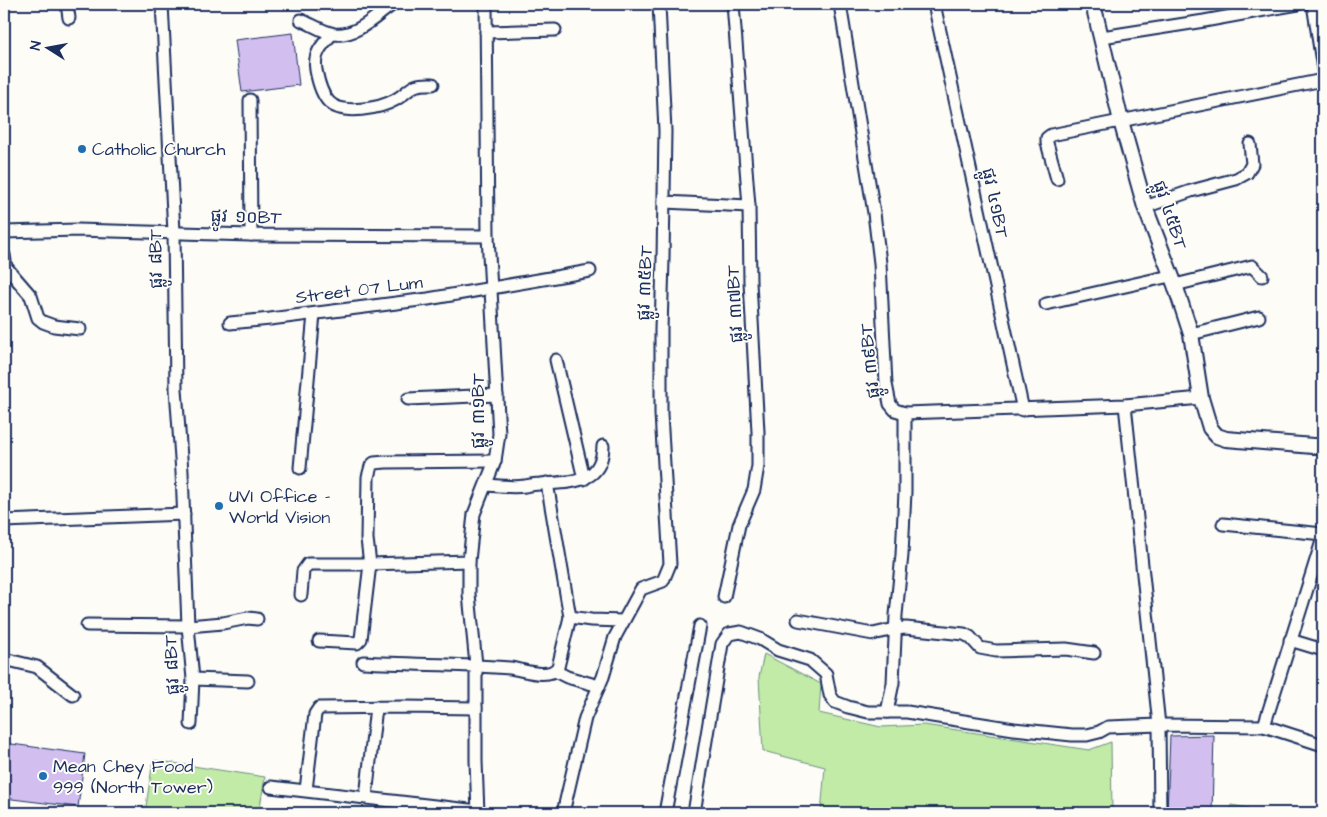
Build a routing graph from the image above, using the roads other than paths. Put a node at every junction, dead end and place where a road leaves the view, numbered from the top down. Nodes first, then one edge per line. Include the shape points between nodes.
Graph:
1 (67, 4) edge
2 (162, 4) edge
3 (393, 4) edge
4 (486, 4) edge
5 (659, 4) edge
6 (733, 4) edge
7 (840, 4) edge
8 (934, 4) edge
9 (1093, 4) edge
10 (1298, 4) edge
11 (1313, 4) edge
12 (69, 18) dead end
13 (301, 20) dead end
14 (555, 30) dead end
15 (486, 32) junction
16 (332, 34) junction
17 (1102, 37) junction
18 (1323, 69) edge
19 (1323, 80) edge
20 (433, 84) dead end
21 (250, 100) dead end
22 (1121, 121) junction
23 (1250, 144) dead end
24 (1057, 179) dead end
25 (664, 202) junction
26 (749, 206) junction
27 (1146, 207) junction
28 (4, 232) edge
29 (174, 232) junction
30 (251, 236) junction
31 (488, 236) junction
32 (4, 255) edge
33 (590, 271) dead end
34 (1262, 276) dead end
35 (1173, 280) junction
36 (492, 288) junction
37 (1046, 304) dead end
38 (314, 314) junction
39 (1259, 317) dead end
40 (230, 323) dead end
41 (80, 329) dead end
42 (1190, 334) junction
43 (556, 360) dead end
44 (497, 395) junction
45 (1201, 398) junction
46 (408, 399) dead end
47 (1126, 406) junction
48 (1023, 410) junction
49 (905, 413) junction
50 (603, 446) dead end
51 (1323, 446) edge
52 (495, 461) junction
53 (300, 468) dead end
54 (584, 479) junction
55 (547, 483) junction
56 (487, 485) junction
57 (184, 514) junction
58 (4, 521) edge
59 (1224, 524) dead end
60 (1323, 534) edge
61 (1323, 538) edge
62 (469, 561) junction
63 (370, 564) junction
64 (301, 595) dead end
65 (724, 597) dead end
66 (570, 617) junction
67 (257, 619) dead end
68 (798, 620) dead end
69 (623, 621) junction
70 (88, 625) dead end
71 (188, 626) junction
72 (700, 626) dead end
73 (895, 629) junction
74 (1290, 640) junction
75 (319, 641) dead end
76 (1323, 650) edge
77 (1094, 653) dead end
78 (4, 659) edge
79 (363, 662) dead end
80 (476, 665) junction
81 (555, 671) junction
82 (193, 680) junction
83 (248, 681) dead end
84 (599, 686) junction
85 (73, 694) dead end
86 (376, 707) junction
87 (476, 708) junction
88 (887, 712) junction
89 (191, 724) dead end
90 (1159, 725) junction
91 (1264, 726) junction
92 (1323, 745) edge
93 (271, 786) dead end
94 (306, 790) junction
95 (366, 797) junction
96 (478, 812) edge
97 (563, 813) edge
98 (665, 813) edge
99 (694, 813) edge
100 (1160, 813) edge

1 - 12 street
2 - 29 street, ផ្លូវ ៨BT
3 - 16 street via 379,16 346,34
4 - 15 street, ផ្លូវ ៣១BT
5 - 25 street, ផ្លូវ ៣៥BT via 665,131
6 - 26 street, ផ្លូវ ៣៧BT
7 - 49 street, ផ្លូវ ៣៩BT via 874,213 886,384 890,404 894,410
8 - 48 street, ផ្លូវ ៤១BT
9 - 17 street, ផ្លូវ ៤៥BT
10 - 17 street
11 - 18 street
13 - 16 street
14 - 15 street
15 - 31 street, ផ្លូវ ៣១BT
16 - 20 street via 316,54 315,68 329,102 339,109 372,109 396,100 411,86
17 - 22 street, ផ្លូវ ៤៥BT
19 - 22 street
21 - 30 street
22 - 24 street via 1048,136
22 - 27 street, ផ្លូវ ៤៥BT
23 - 27 street via 1252,164 1247,173
25 - 26 street
25 - 69 street, ផ្លូវ ៣៥BT via 660,414 670,564 663,581 640,589
26 - 65 street, ផ្លូវ ៣៧BT via 758,466 754,490 733,546
27 - 35 street, ផ្លូវ ៤៥BT
28 - 29 street, ផ្លូវ ១០BT
29 - 30 street, ផ្លូវ ១០BT
29 - 57 street, ផ្លូវ ៨BT via 176,382
30 - 31 street, ផ្លូវ ១០BT
31 - 36 street, ផ្លូវ ៣១BT
32 - 41 street via 6,267 31,296 38,318 54,326
33 - 36 street, Street 07 Lum
34 - 35 street via 1252,266
35 - 37 street
35 - 42 street, ផ្លូវ ៤៥BT
36 - 38 street, Street 07 Lum
36 - 44 street, ផ្លូវ ៣១BT
38 - 40 street, Street 07 Lum
38 - 53 street
39 - 42 street
42 - 45 street, ផ្លូវ ៤៥BT
43 - 54 street
44 - 46 street
44 - 52 street, ផ្លូវ ៣១BT via 499,434
45 - 47 street, ផ្លូវ ៣៩BT
45 - 51 street, ផ្លូវ ៤៥BT via 1210,428 1217,436
47 - 48 street, ផ្លូវ ៣៩BT
47 - 90 street
48 - 49 street, ផ្លូវ ៣៩BT
49 - 73 street via 904,510
50 - 54 street via 596,470
52 - 56 street, ផ្លូវ ៣១BT
52 - 63 street via 374,463 368,477
54 - 55 street
55 - 56 street
55 - 66 street
56 - 62 street, ផ្លូវ ៣១BT via 474,514
57 - 58 street
57 - 71 street, ផ្លូវ ៨BT
59 - 60 street
61 - 74 street
62 - 63 street
62 - 80 street, ផ្លូវ ៣១BT
63 - 64 street via 308,564 303,571
63 - 75 street via 360,639 357,643
66 - 69 street
66 - 81 street
67 - 71 street
68 - 73 street via 873,634
69 - 84 street
70 - 71 street
71 - 82 street, ផ្លូវ ៨BT
72 - 98 street
73 - 77 street via 964,634 980,648 996,651 1079,649
73 - 88 street via 893,683
74 - 76 street
74 - 91 street
78 - 85 street via 37,667
79 - 80 street
80 - 81 street via 538,673
80 - 87 street, ផ្លូវ ៣១BT
81 - 84 street
82 - 83 street
82 - 89 street, ផ្លូវ ៨BT
84 - 97 street via 584,718
86 - 87 street
86 - 94 street via 319,708 315,714
86 - 95 street
87 - 96 street, ផ្លូវ ៣១BT
88 - 90 street via 1072,735 1087,735 1108,727
88 - 99 street via 868,712 835,702 830,695 826,674 810,660 778,650 741,632 729,634 722,644
90 - 91 street
90 - 100 street
91 - 92 street
93 - 94 street
94 - 95 street
95 - 96 street

